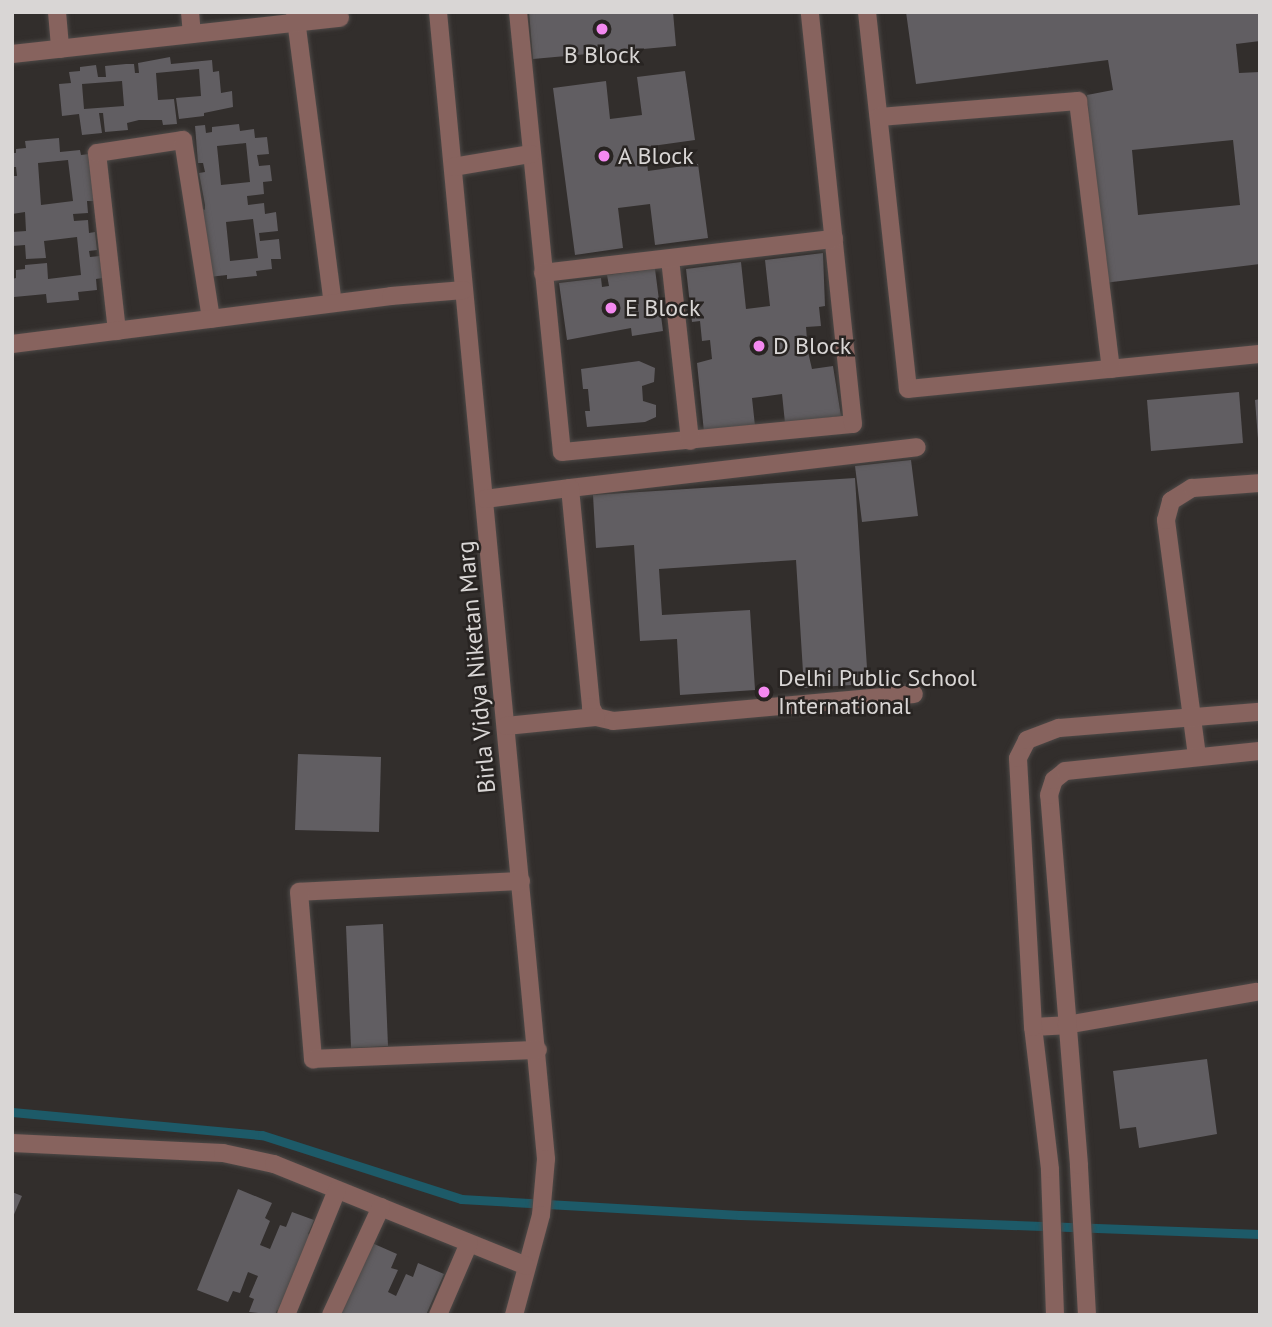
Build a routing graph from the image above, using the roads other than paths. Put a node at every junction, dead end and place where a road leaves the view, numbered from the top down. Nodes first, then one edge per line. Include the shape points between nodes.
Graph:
1 (57, 12) edge
2 (190, 12) edge
3 (438, 12) edge
4 (517, 12) edge
5 (810, 12) edge
6 (867, 12) edge
7 (296, 18) edge
8 (340, 18) dead end
9 (192, 34) junction
10 (60, 49) junction
11 (12, 54) edge
12 (879, 117) junction
13 (531, 154) junction
14 (453, 167) junction
15 (834, 239) junction
16 (670, 259) junction
17 (543, 273) junction
18 (464, 290) junction
19 (333, 303) junction
20 (211, 319) junction
21 (117, 331) junction
22 (12, 344) edge
23 (1260, 354) edge
24 (1111, 369) junction
25 (690, 441) junction
26 (917, 447) dead end
27 (1260, 483) edge
28 (570, 488) junction
29 (485, 499) junction
30 (914, 694) dead end
31 (1260, 712) edge
32 (596, 717) junction
33 (1192, 718) junction
34 (506, 726) junction
35 (1260, 751) edge
36 (1197, 756) junction
37 (521, 881) junction
38 (1255, 992) dead end
39 (1066, 1025) junction
40 (1033, 1027) junction
41 (538, 1051) junction
42 (12, 1143) edge
43 (1079, 1165) junction
44 (1050, 1168) junction
45 (337, 1190) junction
46 (381, 1207) junction
47 (469, 1243) junction
48 (526, 1266) junction
49 (286, 1315) edge
50 (331, 1315) edge
51 (438, 1315) edge
52 (514, 1315) edge
53 (1055, 1315) edge
54 (1087, 1315) edge

1 - 10 street
2 - 9 street
3 - 14 street, Birla Vidya Niketan Marg
4 - 13 street
5 - 15 street
6 - 12 street
7 - 8 street
7 - 9 street
7 - 19 street
9 - 10 street
10 - 11 street
12 - 24 street via 1078,101
12 - 24 street via 908,389
13 - 14 street
13 - 17 street
14 - 18 street, Birla Vidya Niketan Marg
15 - 16 street
15 - 25 street via 853,424
16 - 17 street
16 - 25 street
17 - 25 street via 562,452
18 - 19 street
18 - 29 street, Birla Vidya Niketan Marg
19 - 20 street
20 - 21 street
20 - 21 street via 183,140 97,153
21 - 22 street
23 - 24 street
26 - 28 street
27 - 33 street via 1192,488 1171,501 1166,520
28 - 29 street
28 - 32 street via 591,707
29 - 34 street, Birla Vidya Niketan Marg
30 - 32 street via 612,721
31 - 33 street
32 - 34 street
33 - 36 street
33 - 40 street via 1059,728 1027,740 1018,758
34 - 37 street, Birla Vidya Niketan Marg
35 - 36 street
36 - 39 street via 1065,771 1054,780 1049,795
37 - 41 street, Birla Vidya Niketan Marg
37 - 41 street via 299,892 313,1059
38 - 39 street
39 - 40 street
39 - 43 street
40 - 44 street
41 - 48 street, Birla Vidya Niketan Marg via 546,1159 541,1215
42 - 45 street via 223,1153 274,1164
43 - 44 street
43 - 54 street
44 - 53 street
45 - 46 street
45 - 49 street
46 - 47 street
46 - 50 street
47 - 48 street
47 - 51 street
48 - 52 street, Birla Vidya Niketan Marg

